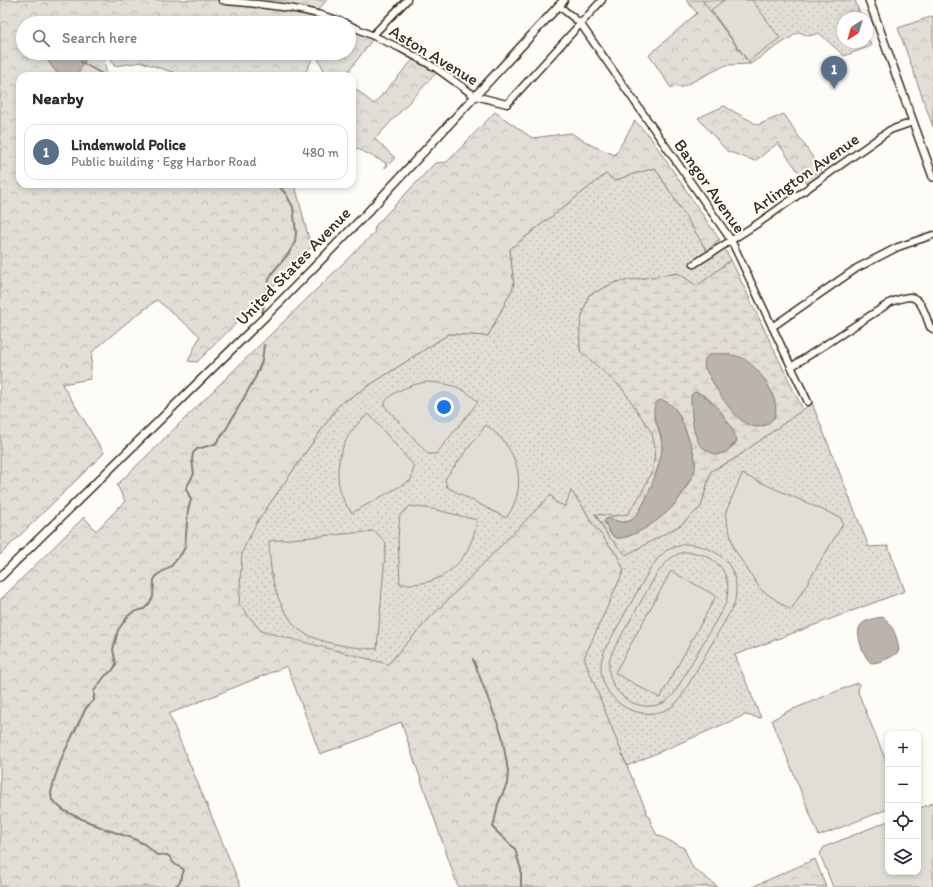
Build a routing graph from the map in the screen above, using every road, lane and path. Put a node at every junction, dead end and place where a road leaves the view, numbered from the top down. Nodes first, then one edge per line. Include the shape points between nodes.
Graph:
1 (222, 0) edge
2 (407, 0) edge
3 (602, 0) edge
4 (870, 0) edge
5 (561, 2) edge
6 (326, 16) edge
7 (580, 23) junction
8 (356, 28) edge
9 (373, 35) junction
10 (475, 96) junction
11 (913, 122) junction
12 (933, 178) edge
13 (933, 235) edge
14 (731, 240) junction
15 (694, 264) dead end
16 (772, 327) junction
17 (933, 329) edge
18 (791, 367) junction
19 (808, 402) dead end
20 (0, 577) edge

1 - 6 street via 296,8
2 - 9 street
3 - 7 street
4 - 11 street
5 - 7 street, Bangor Avenue
5 - 10 street, United States Avenue
7 - 10 street, Aston Avenue via 507,104
7 - 14 street, Bangor Avenue
8 - 9 street, Aston Avenue
9 - 10 street, Aston Avenue via 436,68
10 - 20 street, United States Avenue via 287,295
11 - 12 street
11 - 14 street, Arlington Avenue via 890,130
13 - 16 street via 898,247 857,268
14 - 15 street, Arlington Avenue
14 - 16 street, Bangor Avenue
16 - 18 street, Bangor Avenue
17 - 18 street via 919,302 908,297 891,302
18 - 19 street, Bangor Avenue

